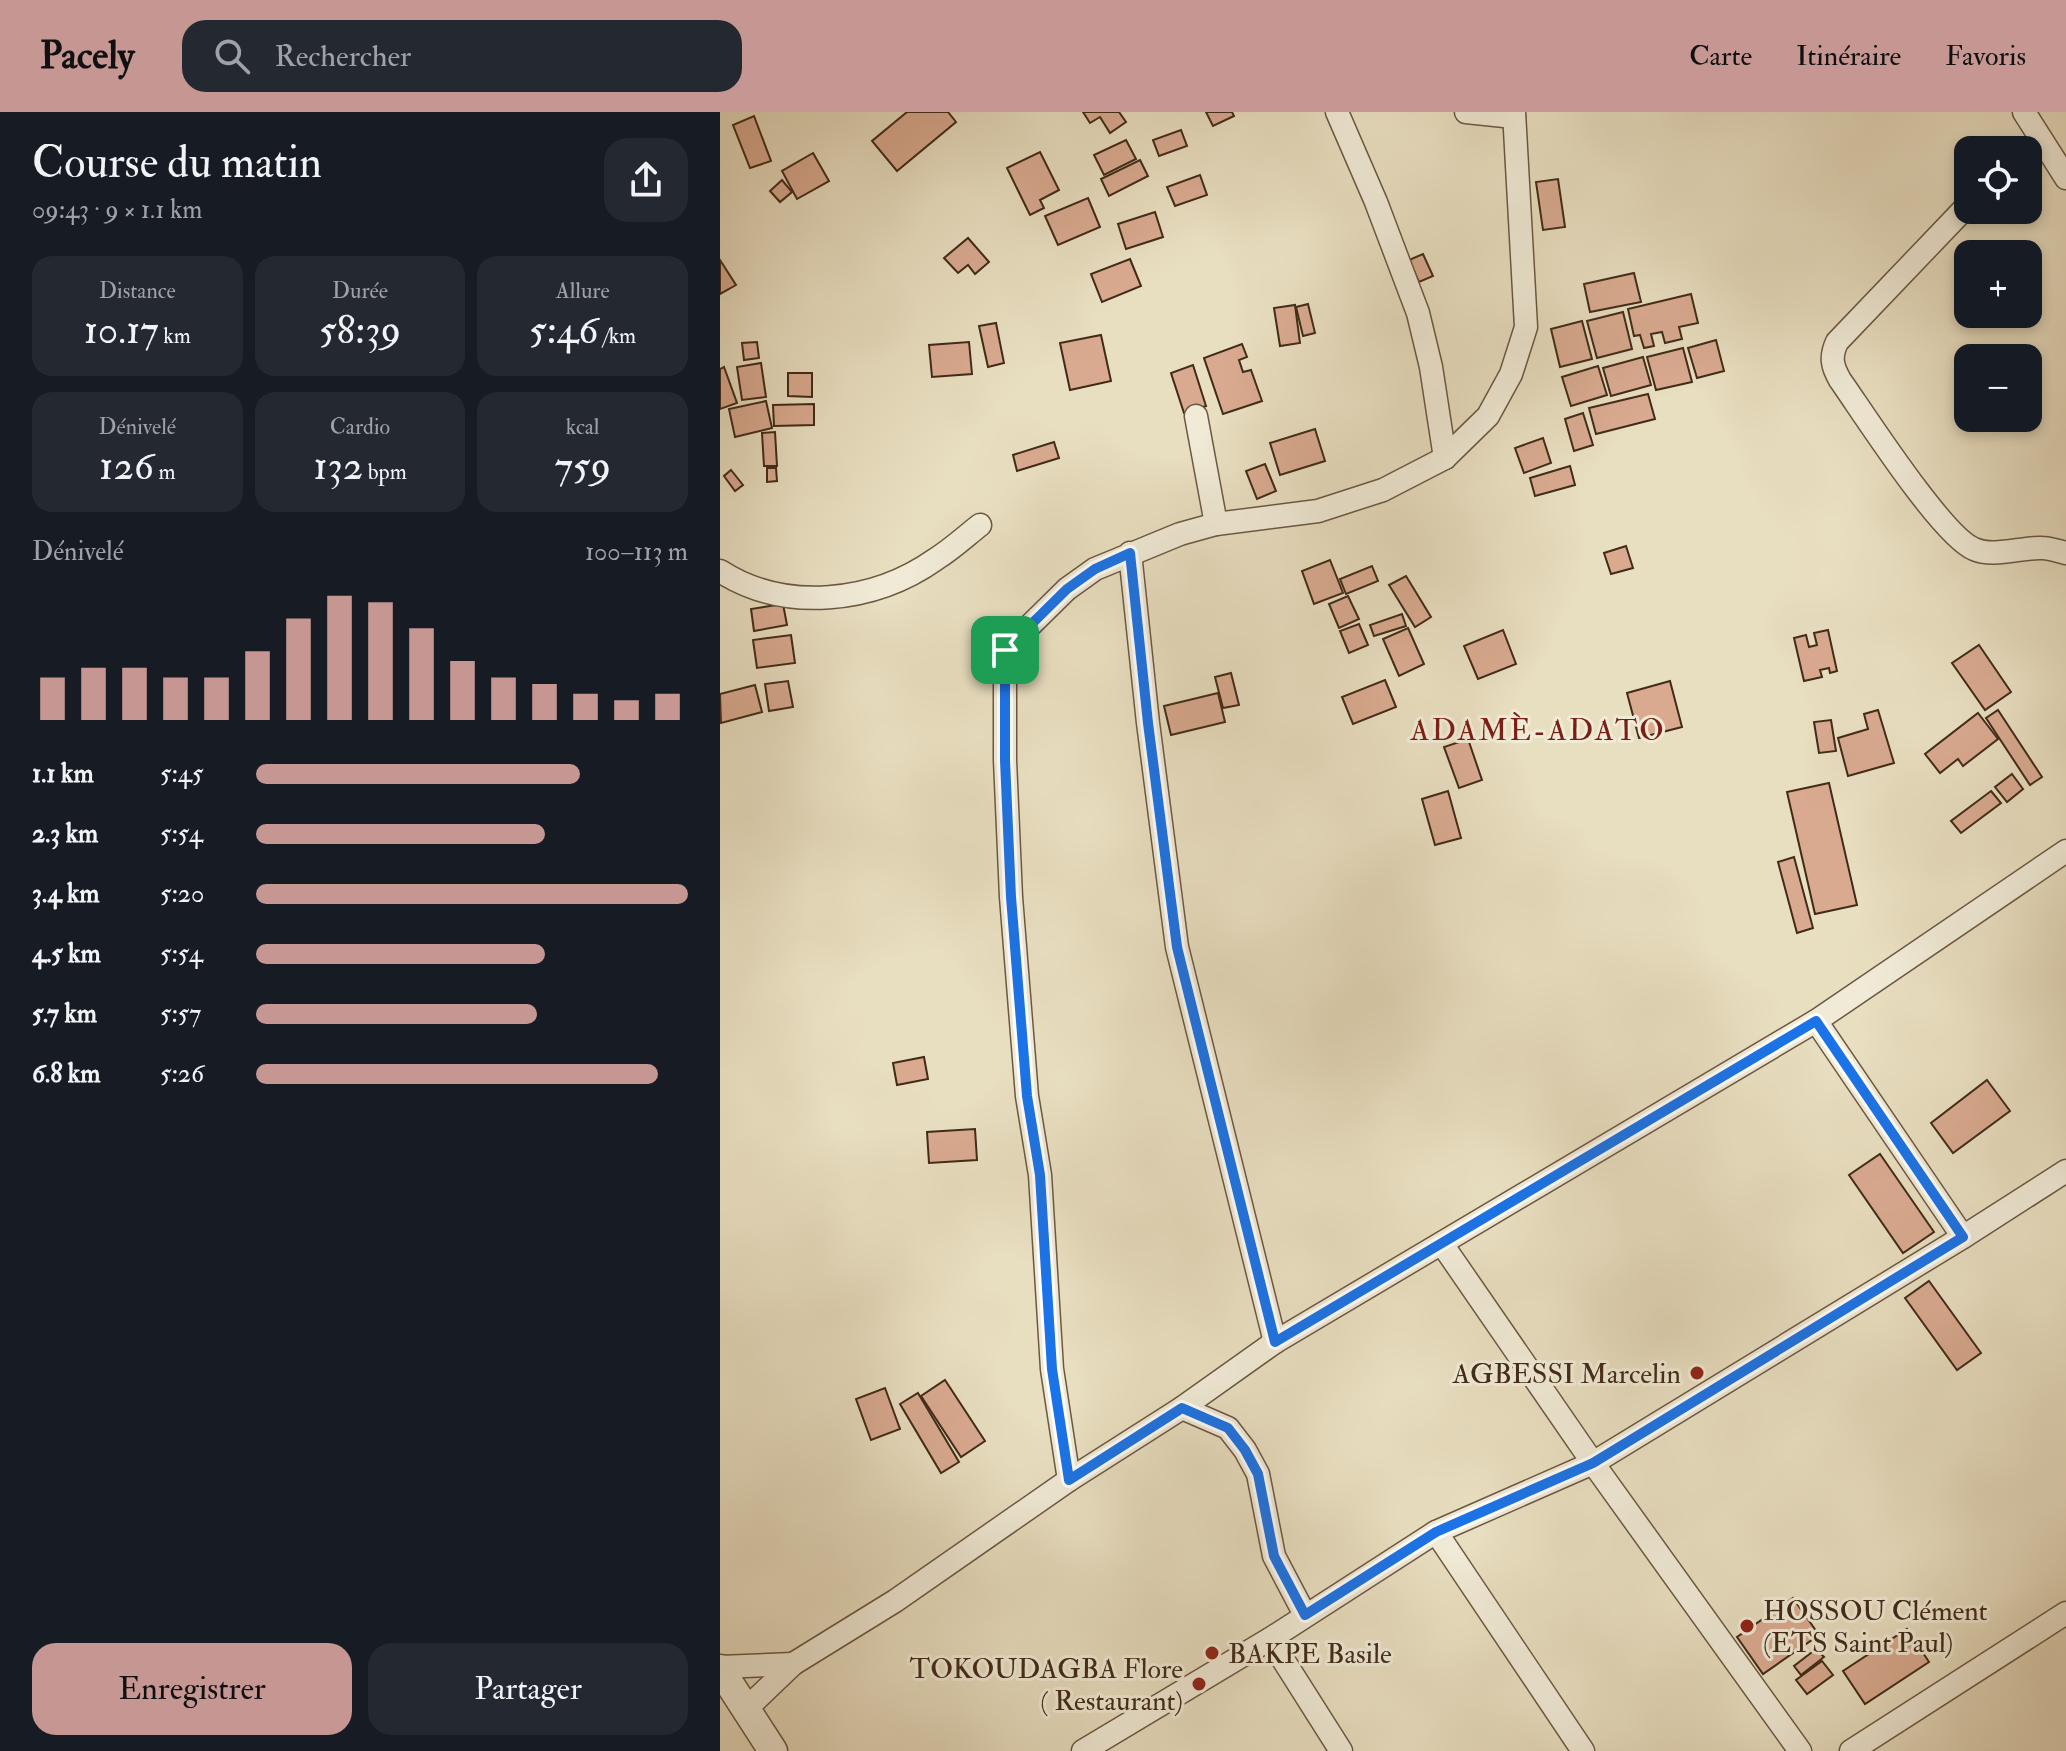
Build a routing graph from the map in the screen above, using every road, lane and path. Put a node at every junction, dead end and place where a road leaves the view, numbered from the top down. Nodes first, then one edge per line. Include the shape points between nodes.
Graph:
1 (1337, 112) edge
2 (1466, 112) edge
3 (2024, 112) edge
4 (1514, 114) edge
5 (2037, 133) junction
6 (2034, 136) edge
7 (2066, 178) edge
8 (1954, 220) edge
9 (1196, 416) dead end
10 (1445, 458) junction
11 (1216, 524) junction
12 (980, 525) dead end
13 (1130, 553) junction
14 (2066, 553) edge
15 (720, 571) edge
16 (2066, 851) edge
17 (1816, 1021) junction
18 (2066, 1171) edge
19 (1963, 1237) junction
20 (1442, 1244) junction
21 (1275, 1342) junction
22 (1182, 1408) junction
23 (1593, 1463) junction
24 (1069, 1480) junction
25 (1436, 1532) junction
26 (2066, 1613) edge
27 (1305, 1615) junction
28 (1270, 1639) junction
29 (793, 1664) junction
30 (720, 1668) edge
31 (733, 1716) edge
32 (773, 1751) edge
33 (1085, 1751) edge
34 (1341, 1751) edge
35 (1583, 1751) edge
36 (1800, 1751) edge
37 (1851, 1751) edge

1 - 10 street via 1418,313
2 - 4 street
3 - 5 street
4 - 10 street via 1526,327 1511,374 1488,416
5 - 6 street
5 - 7 street
8 - 14 street via 1837,342 1832,366 1926,500 1974,550 2041,548
9 - 11 street
10 - 11 street via 1383,490 1318,511
11 - 13 street
12 - 15 street via 935,561 883,587 830,598 783,596 739,583
13 - 21 street via 1177,947
13 - 24 street via 1067,589 1005,650 1011,897 1027,1096 1040,1175 1052,1369
16 - 17 street
17 - 19 street
17 - 20 street
18 - 19 street
19 - 23 street
20 - 21 street
20 - 23 street
21 - 22 street
22 - 24 street
22 - 27 street via 1228,1428 1245,1450 1258,1474 1274,1556
23 - 25 street
23 - 36 street
24 - 29 street via 895,1601
25 - 27 street
25 - 35 street
26 - 37 street
27 - 28 street
28 - 33 street
28 - 34 street
29 - 30 street
29 - 31 street
30 - 31 street
31 - 32 street

